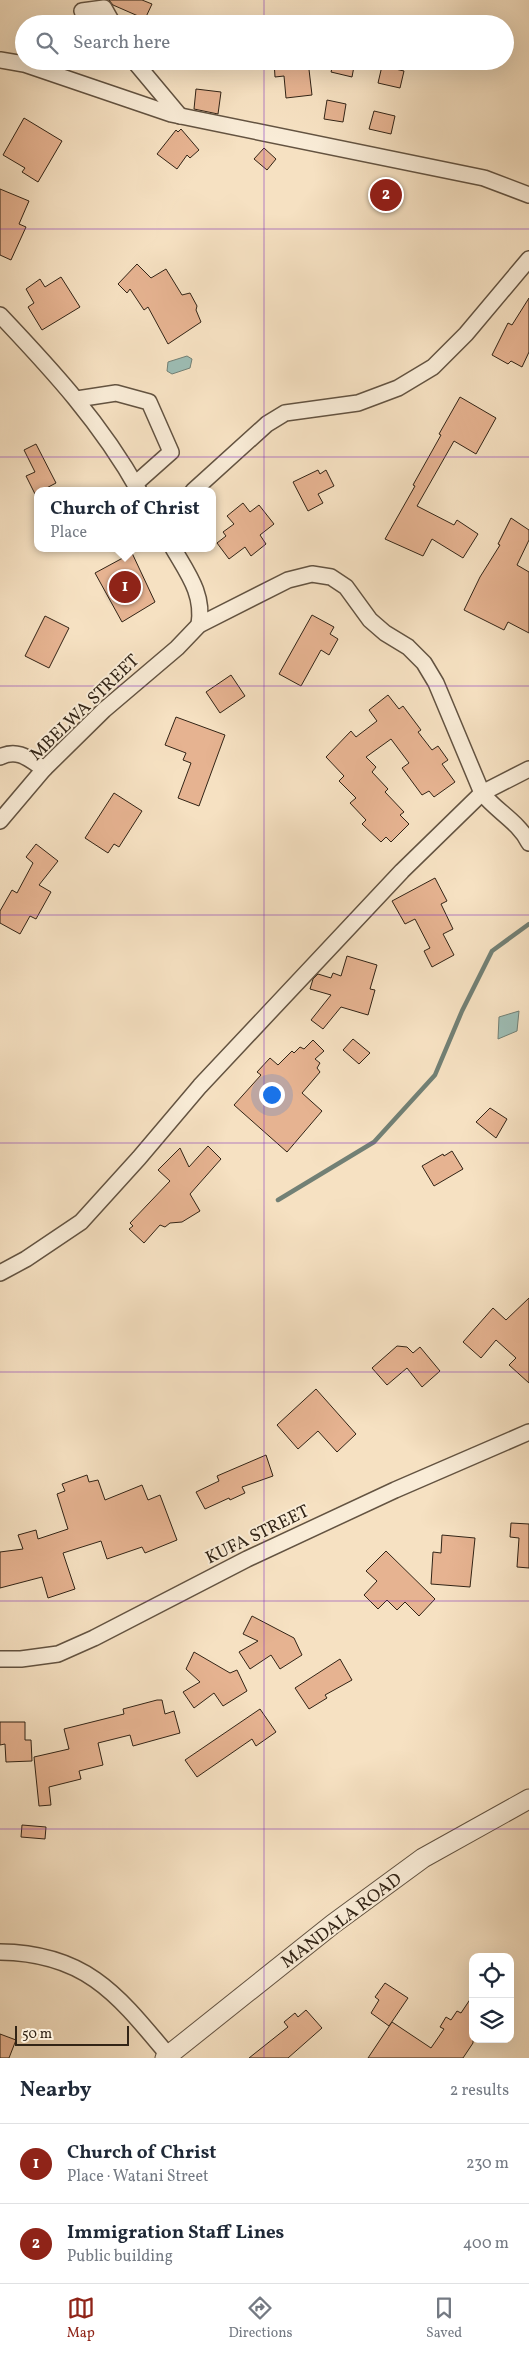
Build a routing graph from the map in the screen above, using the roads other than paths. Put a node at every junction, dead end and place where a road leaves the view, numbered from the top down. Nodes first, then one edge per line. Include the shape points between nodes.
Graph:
1 (82, 11) dead end
2 (108, 15) edge
3 (0, 60) edge
4 (15, 62) edge
5 (41, 70) edge
6 (142, 70) edge
7 (180, 116) junction
8 (529, 195) edge
9 (529, 259) edge
10 (0, 315) edge
11 (77, 399) junction
12 (137, 487) edge
13 (197, 487) edge
14 (175, 552) edge
15 (199, 625) junction
16 (0, 757) edge
17 (44, 769) junction
18 (529, 769) edge
19 (482, 793) junction
20 (0, 821) edge
21 (529, 842) edge
22 (0, 1274) edge
23 (529, 1432) edge
24 (0, 1659) edge
25 (529, 1799) edge
26 (0, 1952) edge
27 (167, 2057) edge

1 - 2 street via 104,8
3 - 4 street
5 - 7 street
6 - 7 street
7 - 8 street via 484,178
9 - 13 street via 466,334 433,367 398,388 358,403 286,413 267,424
10 - 11 street
11 - 12 street via 120,457
11 - 12 street via 116,393 149,402 172,452
14 - 15 street via 198,595 202,610
15 - 17 street, MBELWA STREET
15 - 19 street, MBELWA STREET via 288,580 312,574 331,577 346,588 370,620 408,647 424,663 436,683
16 - 17 street via 18,752
17 - 20 street, MBELWA STREET
18 - 19 street
19 - 21 street, MBELWA STREET via 492,806 524,832
19 - 22 street via 355,920 200,1086 81,1222
23 - 24 street, KUFA STREET via 247,1559 58,1654
25 - 27 street, MANDALA ROAD via 423,1858 333,1924
26 - 27 street via 68,1964 96,1978 129,2008

